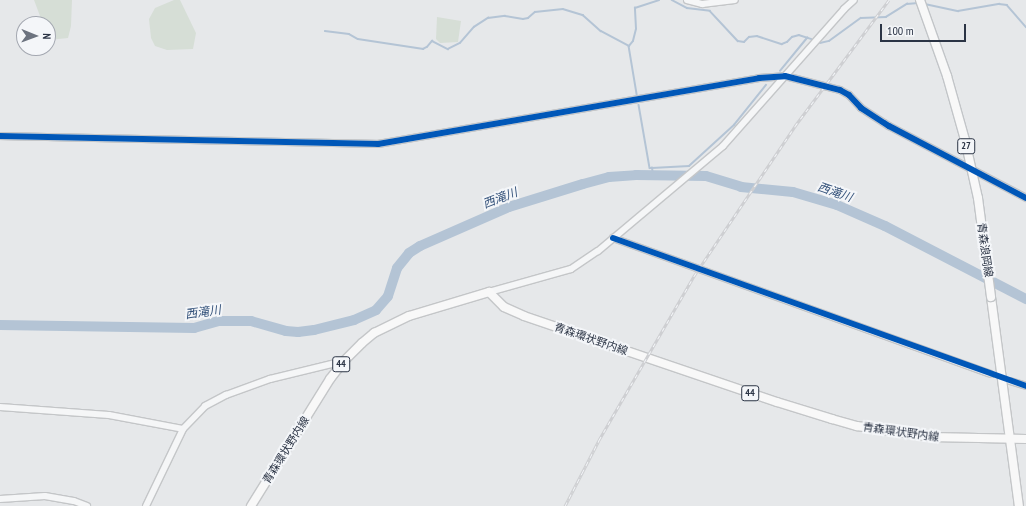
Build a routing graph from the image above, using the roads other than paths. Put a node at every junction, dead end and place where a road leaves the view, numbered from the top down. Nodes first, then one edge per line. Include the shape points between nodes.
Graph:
1 (687, 0) edge
2 (736, 0) edge
3 (854, 0) edge
4 (920, 0) edge
5 (785, 76) junction
6 (0, 136) edge
7 (1026, 198) edge
8 (613, 238) junction
9 (489, 292) junction
10 (344, 361) junction
11 (989, 373) tunnel mouth
12 (1010, 381) tunnel mouth
13 (1026, 386) edge
14 (0, 408) edge
15 (183, 429) junction
16 (1010, 439) junction
17 (1026, 439) edge
18 (0, 499) edge
19 (87, 506) edge
20 (146, 506) edge
21 (251, 506) edge
22 (1018, 506) edge

1 - 2 street via 702,4
3 - 5 street
4 - 16 main road, 青森浪岡線 / 27, bridge via 947,76 978,198
5 - 6 street via 759,78 378,144
5 - 7 street via 840,90 849,95 861,108 889,126
5 - 8 street via 732,136
8 - 9 street via 589,258 571,268
8 - 11 street
9 - 10 main road, 青森環状野内線 / 44 via 440,305 387,325 374,333
9 - 16 main road, 青森環状野内線 / 44 via 504,307 524,316 857,426 924,436
10 - 15 street via 270,379 226,395 205,406
10 - 21 main road, 青森環状野内線 / 44 via 330,379
12 - 13 street
14 - 15 street via 109,415
15 - 20 street
16 - 17 main road, 青森環状野内線 / 44
16 - 22 main road, 青森浪岡線 / 27
18 - 19 street via 45,496

